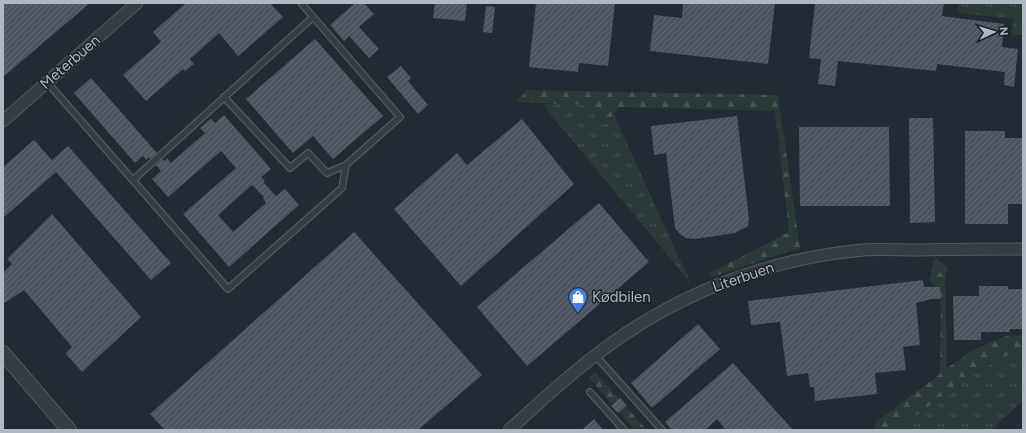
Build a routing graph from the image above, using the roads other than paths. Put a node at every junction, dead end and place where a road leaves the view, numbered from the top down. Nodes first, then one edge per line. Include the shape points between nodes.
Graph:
1 (137, 3) edge
2 (301, 3) edge
3 (313, 17) junction
4 (47, 82) junction
5 (224, 97) junction
6 (3, 121) edge
7 (346, 165) junction
8 (133, 180) junction
9 (1023, 249) edge
10 (3, 354) edge
11 (595, 355) junction
12 (590, 392) dead end
13 (69, 430) edge
14 (509, 430) edge
15 (624, 430) edge
16 (662, 430) edge

1 - 4 street, Meterbuen
2 - 3 lane
3 - 5 lane
3 - 7 lane via 400,117
4 - 6 street, Meterbuen
4 - 8 lane
5 - 7 lane via 290,168 308,153 327,173
5 - 8 lane
7 - 8 lane via 342,188 228,289
9 - 11 street, Literbuen via 864,250 825,254 778,264 732,278 688,297 637,325
10 - 13 street
11 - 14 street, Literbuen
11 - 16 lane
12 - 15 lane

